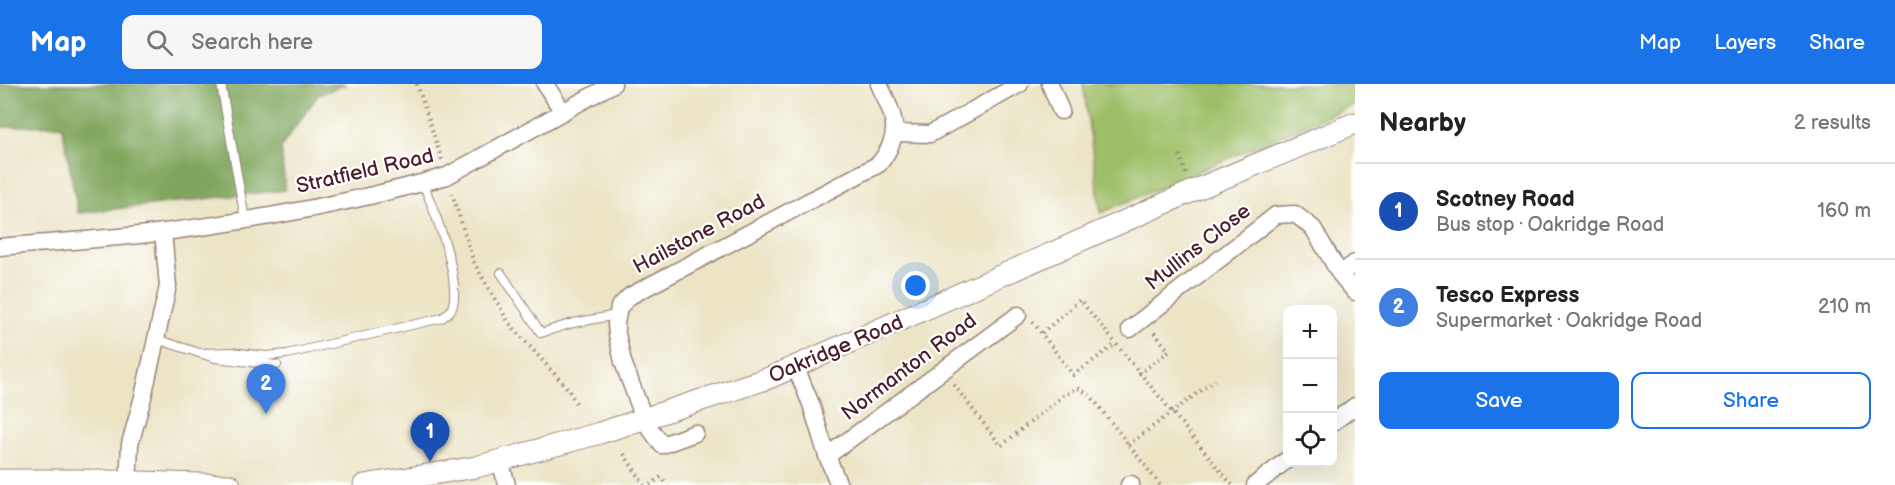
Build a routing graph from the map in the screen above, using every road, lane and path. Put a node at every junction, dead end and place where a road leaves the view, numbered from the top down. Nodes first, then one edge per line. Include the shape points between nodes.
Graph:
1 (221, 84) edge
2 (417, 84) edge
3 (545, 84) edge
4 (613, 84) edge
5 (879, 84) edge
6 (1020, 84) edge
7 (1050, 84) edge
8 (1061, 111) dead end
9 (562, 112) junction
10 (1355, 123) edge
11 (895, 133) junction
12 (442, 160) dead end
13 (423, 183) junction
14 (245, 219) junction
15 (164, 232) junction
16 (0, 247) edge
17 (1355, 263) edge
18 (501, 273) dead end
19 (1340, 274) junction
20 (1355, 292) edge
21 (617, 315) junction
22 (1021, 321) joint
23 (1130, 329) dead end
24 (1042, 333) junction
25 (156, 339) junction
26 (1116, 344) junction
27 (1169, 351) dead end
28 (199, 353) junction
29 (277, 365) dead end
30 (796, 368) junction
31 (943, 370) junction
32 (1139, 374) junction
33 (963, 378) dead end
34 (1215, 380) dead end
35 (954, 385) junction
36 (1355, 406) edge
37 (1172, 413) junction
38 (1337, 419) edge
39 (645, 421) junction
40 (695, 433) dead end
41 (1128, 445) junction
42 (624, 454) dead end
43 (827, 456) junction
44 (500, 461) junction
45 (1283, 462) edge
46 (0, 480) edge
47 (78, 482) edge
48 (128, 483) edge
49 (230, 485) edge
50 (364, 485) edge
51 (507, 485) edge
52 (644, 485) edge
53 (650, 485) edge
54 (668, 485) edge
55 (838, 485) edge
56 (1160, 485) edge
57 (1233, 485) edge
58 (1255, 485) edge

1 - 14 lane
2 - 12 path
3 - 9 street
4 - 9 street, Stratfield Road
5 - 11 street via 891,110
6 - 11 street via 930,134
7 - 8 street
9 - 13 street, Stratfield Road via 447,176
10 - 30 street, Oakridge Road
11 - 21 street, Hailstone Road via 890,150 879,164 630,296
13 - 14 street, Stratfield Road
13 - 28 lane via 451,268 454,290 450,313 287,354
14 - 15 street, Stratfield Road
15 - 16 street, Stratfield Road
15 - 25 street via 168,286
17 - 19 street
18 - 21 lane via 541,333
19 - 20 street, Mullins Close
19 - 23 street, Mullins Close via 1313,228 1295,214 1276,215
21 - 39 street via 623,362
22 - 24 path via 1033,321
22 - 31 street, Normanton Road
24 - 26 path via 1074,375
24 - 26 path via 1080,300
25 - 28 lane
25 - 48 street via 130,444
26 - 32 path
27 - 32 path
28 - 29 lane
30 - 39 street, Oakridge Road
30 - 43 street, Normanton Road
31 - 35 path
31 - 43 street, Normanton Road
32 - 37 path
33 - 35 path
34 - 37 path
35 - 41 path via 1001,446 1078,388 1090,394
36 - 38 street
37 - 41 path
37 - 57 path
39 - 40 street via 662,445
39 - 44 street, Oakridge Road
41 - 56 path
42 - 52 path
43 - 55 street, Normanton Road
44 - 50 street, Oakridge Road
44 - 51 street
45 - 58 street
46 - 47 street
47 - 48 street
48 - 49 street
53 - 54 path via 661,477

